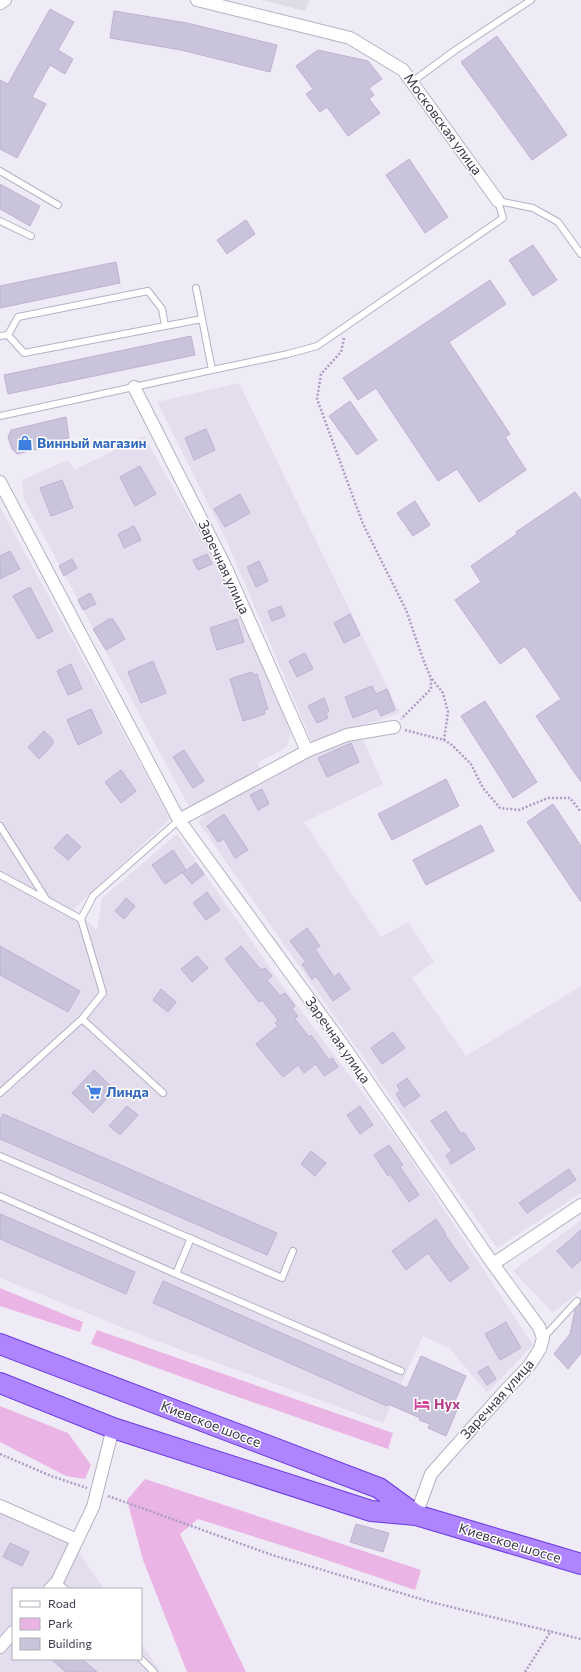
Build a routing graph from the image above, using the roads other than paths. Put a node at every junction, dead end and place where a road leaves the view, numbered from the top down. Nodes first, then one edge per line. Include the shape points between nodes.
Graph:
1 (5, 0) edge
2 (197, 0) edge
3 (532, 0) edge
4 (0, 3) edge
5 (412, 82) junction
6 (0, 171) edge
7 (498, 201) junction
8 (58, 205) dead end
9 (0, 221) edge
10 (31, 236) dead end
11 (581, 254) edge
12 (196, 288) dead end
13 (202, 319) junction
14 (165, 326) junction
15 (8, 335) junction
16 (0, 336) edge
17 (212, 370) junction
18 (134, 387) junction
19 (0, 416) edge
20 (0, 482) edge
21 (394, 727) road end
22 (307, 751) junction
23 (179, 820) junction
24 (0, 826) edge
25 (0, 875) edge
26 (47, 901) junction
27 (81, 919) junction
28 (82, 1019) junction
29 (0, 1093) edge
30 (163, 1093) dead end
31 (0, 1156) edge
32 (0, 1196) edge
33 (581, 1205) edge
34 (191, 1238) junction
35 (293, 1251) dead end
36 (493, 1264) junction
37 (176, 1274) junction
38 (577, 1301) dead end
39 (543, 1338) junction
40 (0, 1344) edge
41 (401, 1371) dead end
42 (0, 1383) edge
43 (113, 1428) junction
44 (0, 1506) edge
45 (416, 1515) junction
46 (78, 1540) junction
47 (580, 1564) edge
48 (57, 1586) edge
49 (12, 1633) edge
50 (0, 1647) edge
51 (142, 1660) edge
52 (154, 1672) edge

1 - 4 street
2 - 5 street, Московская улица via 350,38 404,70
3 - 5 lane
5 - 7 street, Московская улица
6 - 8 lane
7 - 11 lane via 533,208 558,222
7 - 17 lane via 503,218 317,346
9 - 10 lane
12 - 13 lane
13 - 14 lane
13 - 17 lane
14 - 15 lane via 24,353
14 - 15 lane via 162,309 148,291 18,317
15 - 16 lane
17 - 18 lane
18 - 19 lane
18 - 22 street, Заречная улица via 225,566
20 - 23 street, Заречная улица
21 - 22 street via 347,735
22 - 23 street
23 - 27 lane via 93,896
23 - 36 street, Заречная улица via 340,1041
24 - 26 lane
25 - 26 lane
26 - 27 lane
27 - 28 lane via 103,993
28 - 29 lane
28 - 30 lane
31 - 34 lane
32 - 37 lane
33 - 36 street
34 - 35 lane via 282,1278
34 - 37 lane
36 - 39 street, Заречная улица via 538,1327
37 - 41 lane
38 - 39 lane
39 - 45 street, Заречная улица via 540,1350 529,1366 431,1474
40 - 45 highway, Киевское шоссе via 379,1488
42 - 43 highway, Киевское шоссе
43 - 45 highway, Киевское шоссе via 371,1511
43 - 46 street via 93,1507
44 - 46 street
45 - 47 highway, Киевское шоссе
46 - 48 street
49 - 50 street
51 - 52 lane

